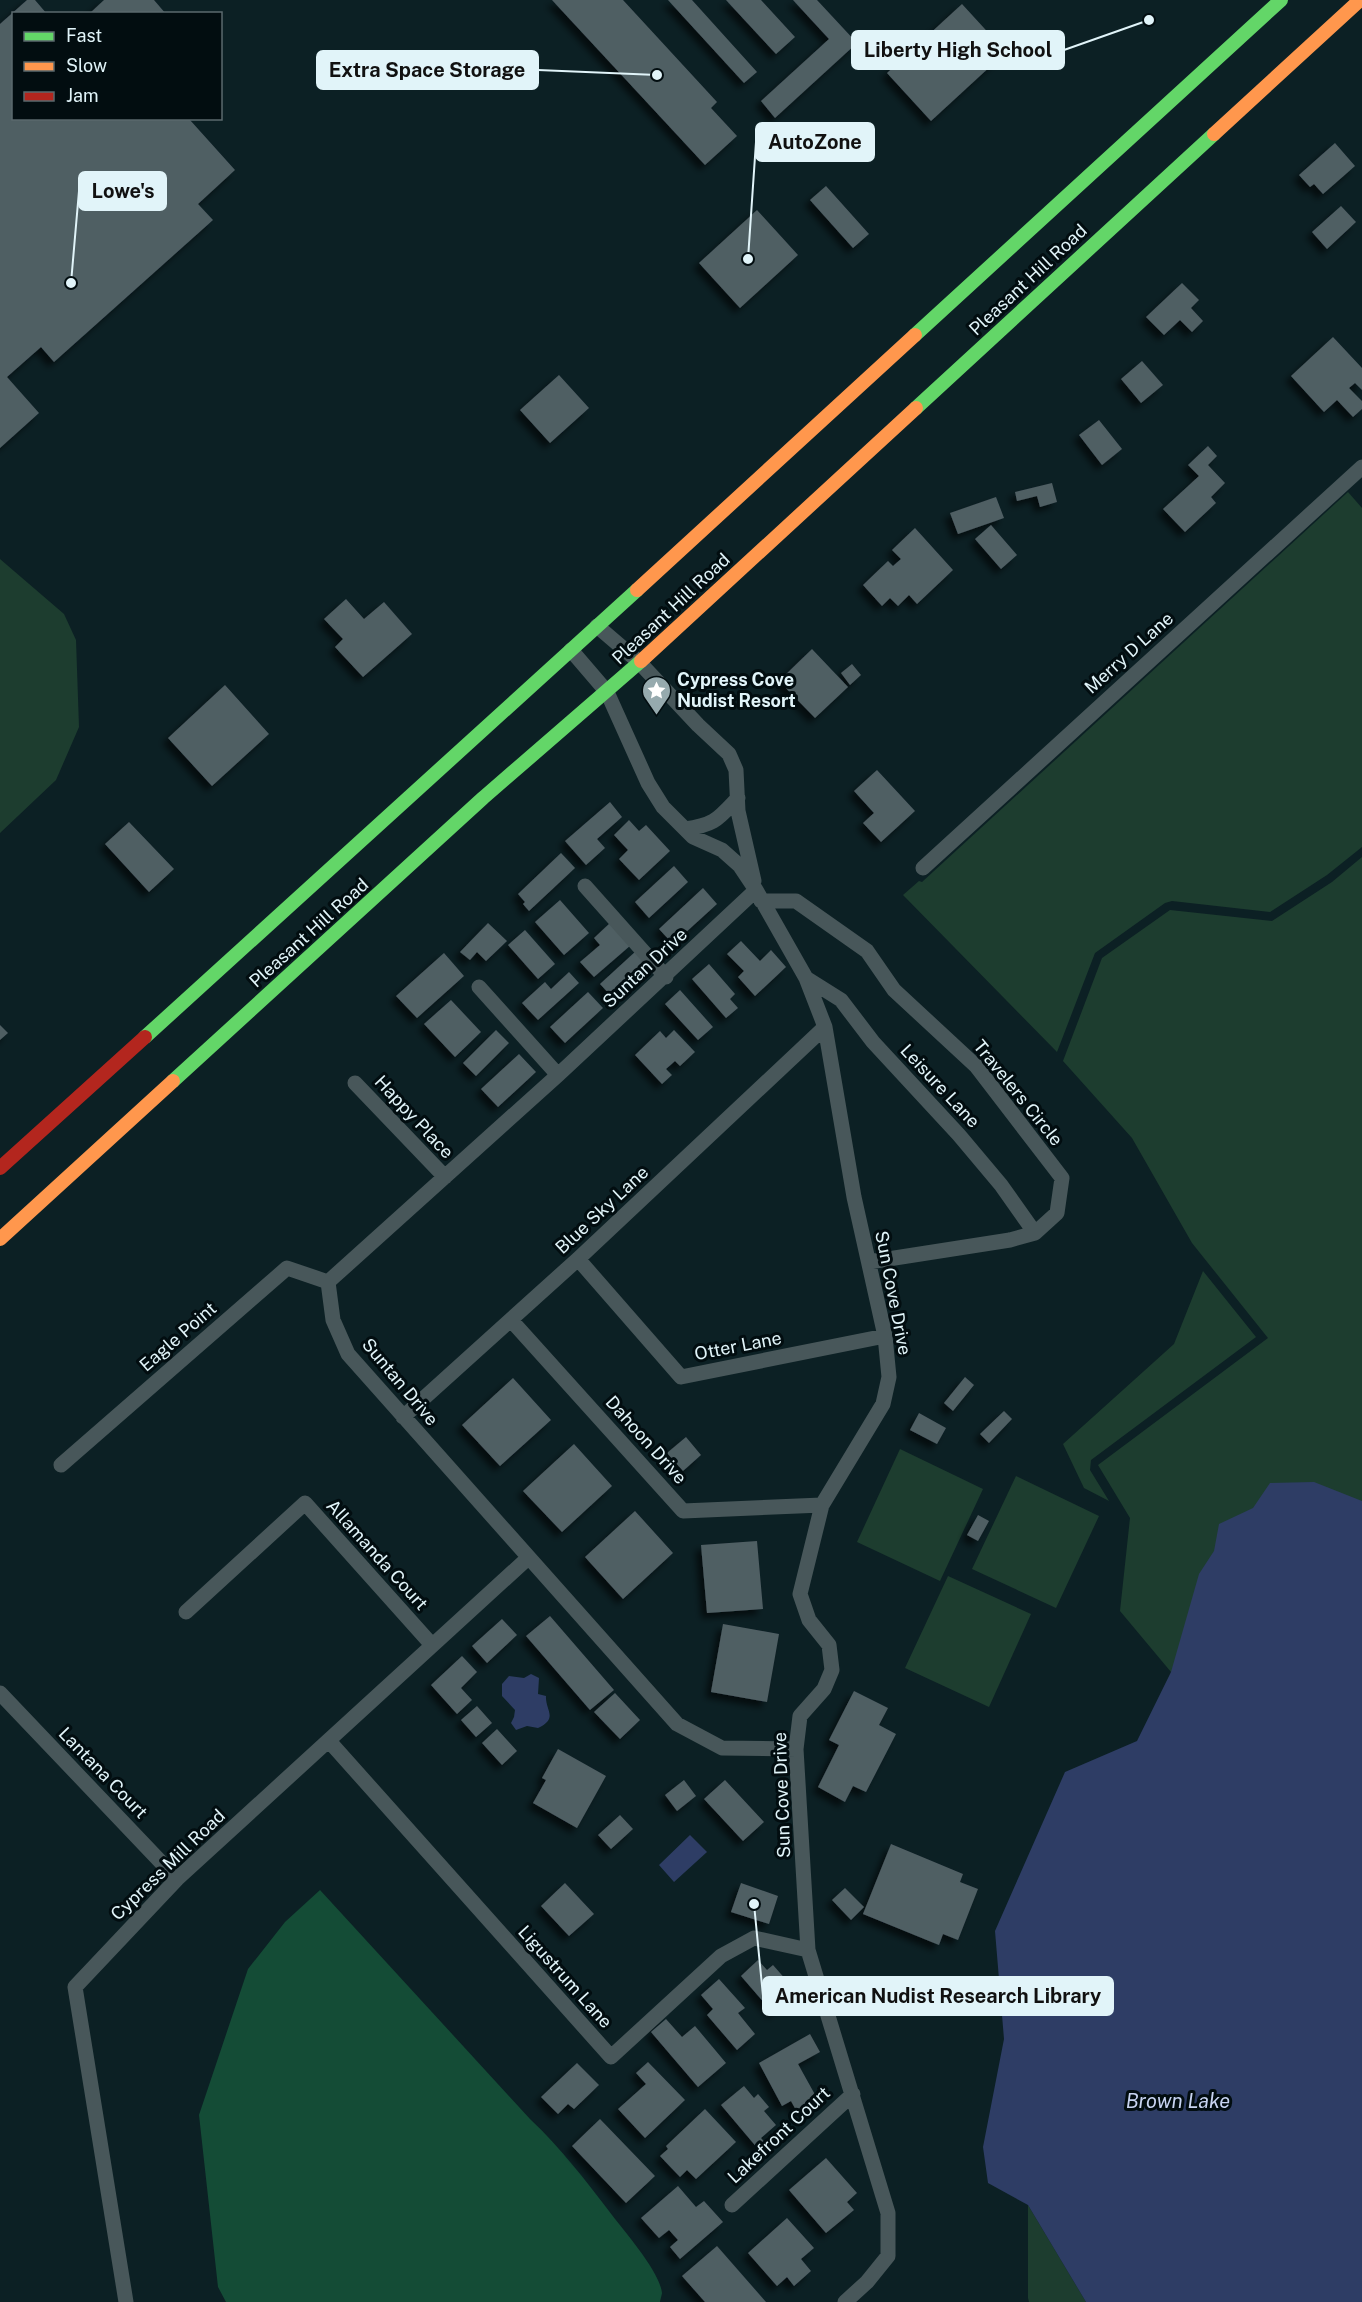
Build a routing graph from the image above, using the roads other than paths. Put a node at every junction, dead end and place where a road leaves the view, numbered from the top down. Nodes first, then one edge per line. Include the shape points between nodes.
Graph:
1 (1281, 0) edge
2 (1360, 0) edge
3 (1362, 466) edge
4 (597, 626) junction
5 (571, 650) junction
6 (639, 662) junction
7 (607, 692) junction
8 (738, 798) junction
9 (685, 829) junction
10 (923, 868) dead end
11 (585, 886) dead end
12 (759, 895) junction
13 (666, 977) junction
14 (806, 978) junction
15 (479, 987) dead end
16 (825, 1027) junction
17 (558, 1075) junction
18 (355, 1083) dead end
19 (0, 1168) edge
20 (445, 1177) junction
21 (1035, 1233) junction
22 (0, 1239) edge
23 (578, 1259) junction
24 (869, 1262) junction
25 (328, 1282) junction
26 (512, 1320) junction
27 (885, 1336) junction
28 (403, 1417) junction
29 (61, 1465) dead end
30 (822, 1504) junction
31 (528, 1558) junction
32 (186, 1612) dead end
33 (432, 1645) junction
34 (0, 1693) edge
35 (329, 1741) junction
36 (796, 1749) junction
37 (177, 1879) junction
38 (808, 1950) junction
39 (853, 2094) junction
40 (732, 2205) dead end
41 (126, 2302) edge
42 (845, 2302) edge

1 - 4 main road, Pleasant Hill Road
2 - 6 main road, Pleasant Hill Road
3 - 10 street, Merry D Lane
4 - 5 main road, Pleasant Hill Road
4 - 6 street, Sun Cove Drive
5 - 7 street, Sun Cove Drive
5 - 19 main road, Pleasant Hill Road
6 - 7 main road, Pleasant Hill Road
6 - 8 street, Sun Cove Drive via 729,754 736,770
7 - 9 street, Sun Cove Drive via 648,783 663,807
7 - 22 main road, Pleasant Hill Road via 474,806
8 - 9 street via 717,821
8 - 12 street, Sun Cove Drive
9 - 12 street, Sun Cove Drive via 693,837 722,850 740,866
11 - 13 street
12 - 13 street, Suntan Drive
12 - 14 street, Sun Cove Drive
12 - 21 street, Travelers Circle via 796,901 867,951 894,990 976,1066 1062,1178 1057,1213
13 - 17 street, Suntan Drive
14 - 16 street, Sun Cove Drive
14 - 21 street, Leisure Lane via 842,999 873,1042 1001,1185
15 - 17 street
16 - 23 street, Blue Sky Lane
16 - 24 street, Sun Cove Drive
17 - 20 street, Suntan Drive
18 - 20 street, Happy Place
20 - 25 street, Suntan Drive
21 - 24 street, Travelers Circle
23 - 26 street, Blue Sky Lane
23 - 27 street, Otter Lane via 681,1377
24 - 27 street, Sun Cove Drive
25 - 28 street, Suntan Drive via 333,1320 348,1354
25 - 29 street, Eagle Point via 287,1268
26 - 28 street, Blue Sky Lane
26 - 30 street, Dahoon Drive via 683,1510
27 - 30 street, Sun Cove Drive via 889,1377 883,1404
28 - 31 street, Suntan Drive
30 - 36 street, Sun Cove Drive via 800,1594 809,1620 829,1645 832,1670 824,1689 800,1716
31 - 33 street, Cypress Mill Road
31 - 36 street, Suntan Drive via 677,1724 722,1748
32 - 33 street, Allamanda Court via 305,1503
33 - 35 street, Cypress Mill Road
34 - 37 street, Lantana Court
35 - 37 street, Cypress Mill Road
35 - 38 street, Ligustrum Lane via 611,2057 721,1956 754,1938
36 - 38 street, Sun Cove Drive
37 - 41 street, Cypress Mill Road via 75,1987
38 - 39 street, Sun Cove Drive
39 - 40 street, Lakefront Court
39 - 42 street, Sun Cove Drive via 888,2213 888,2256

